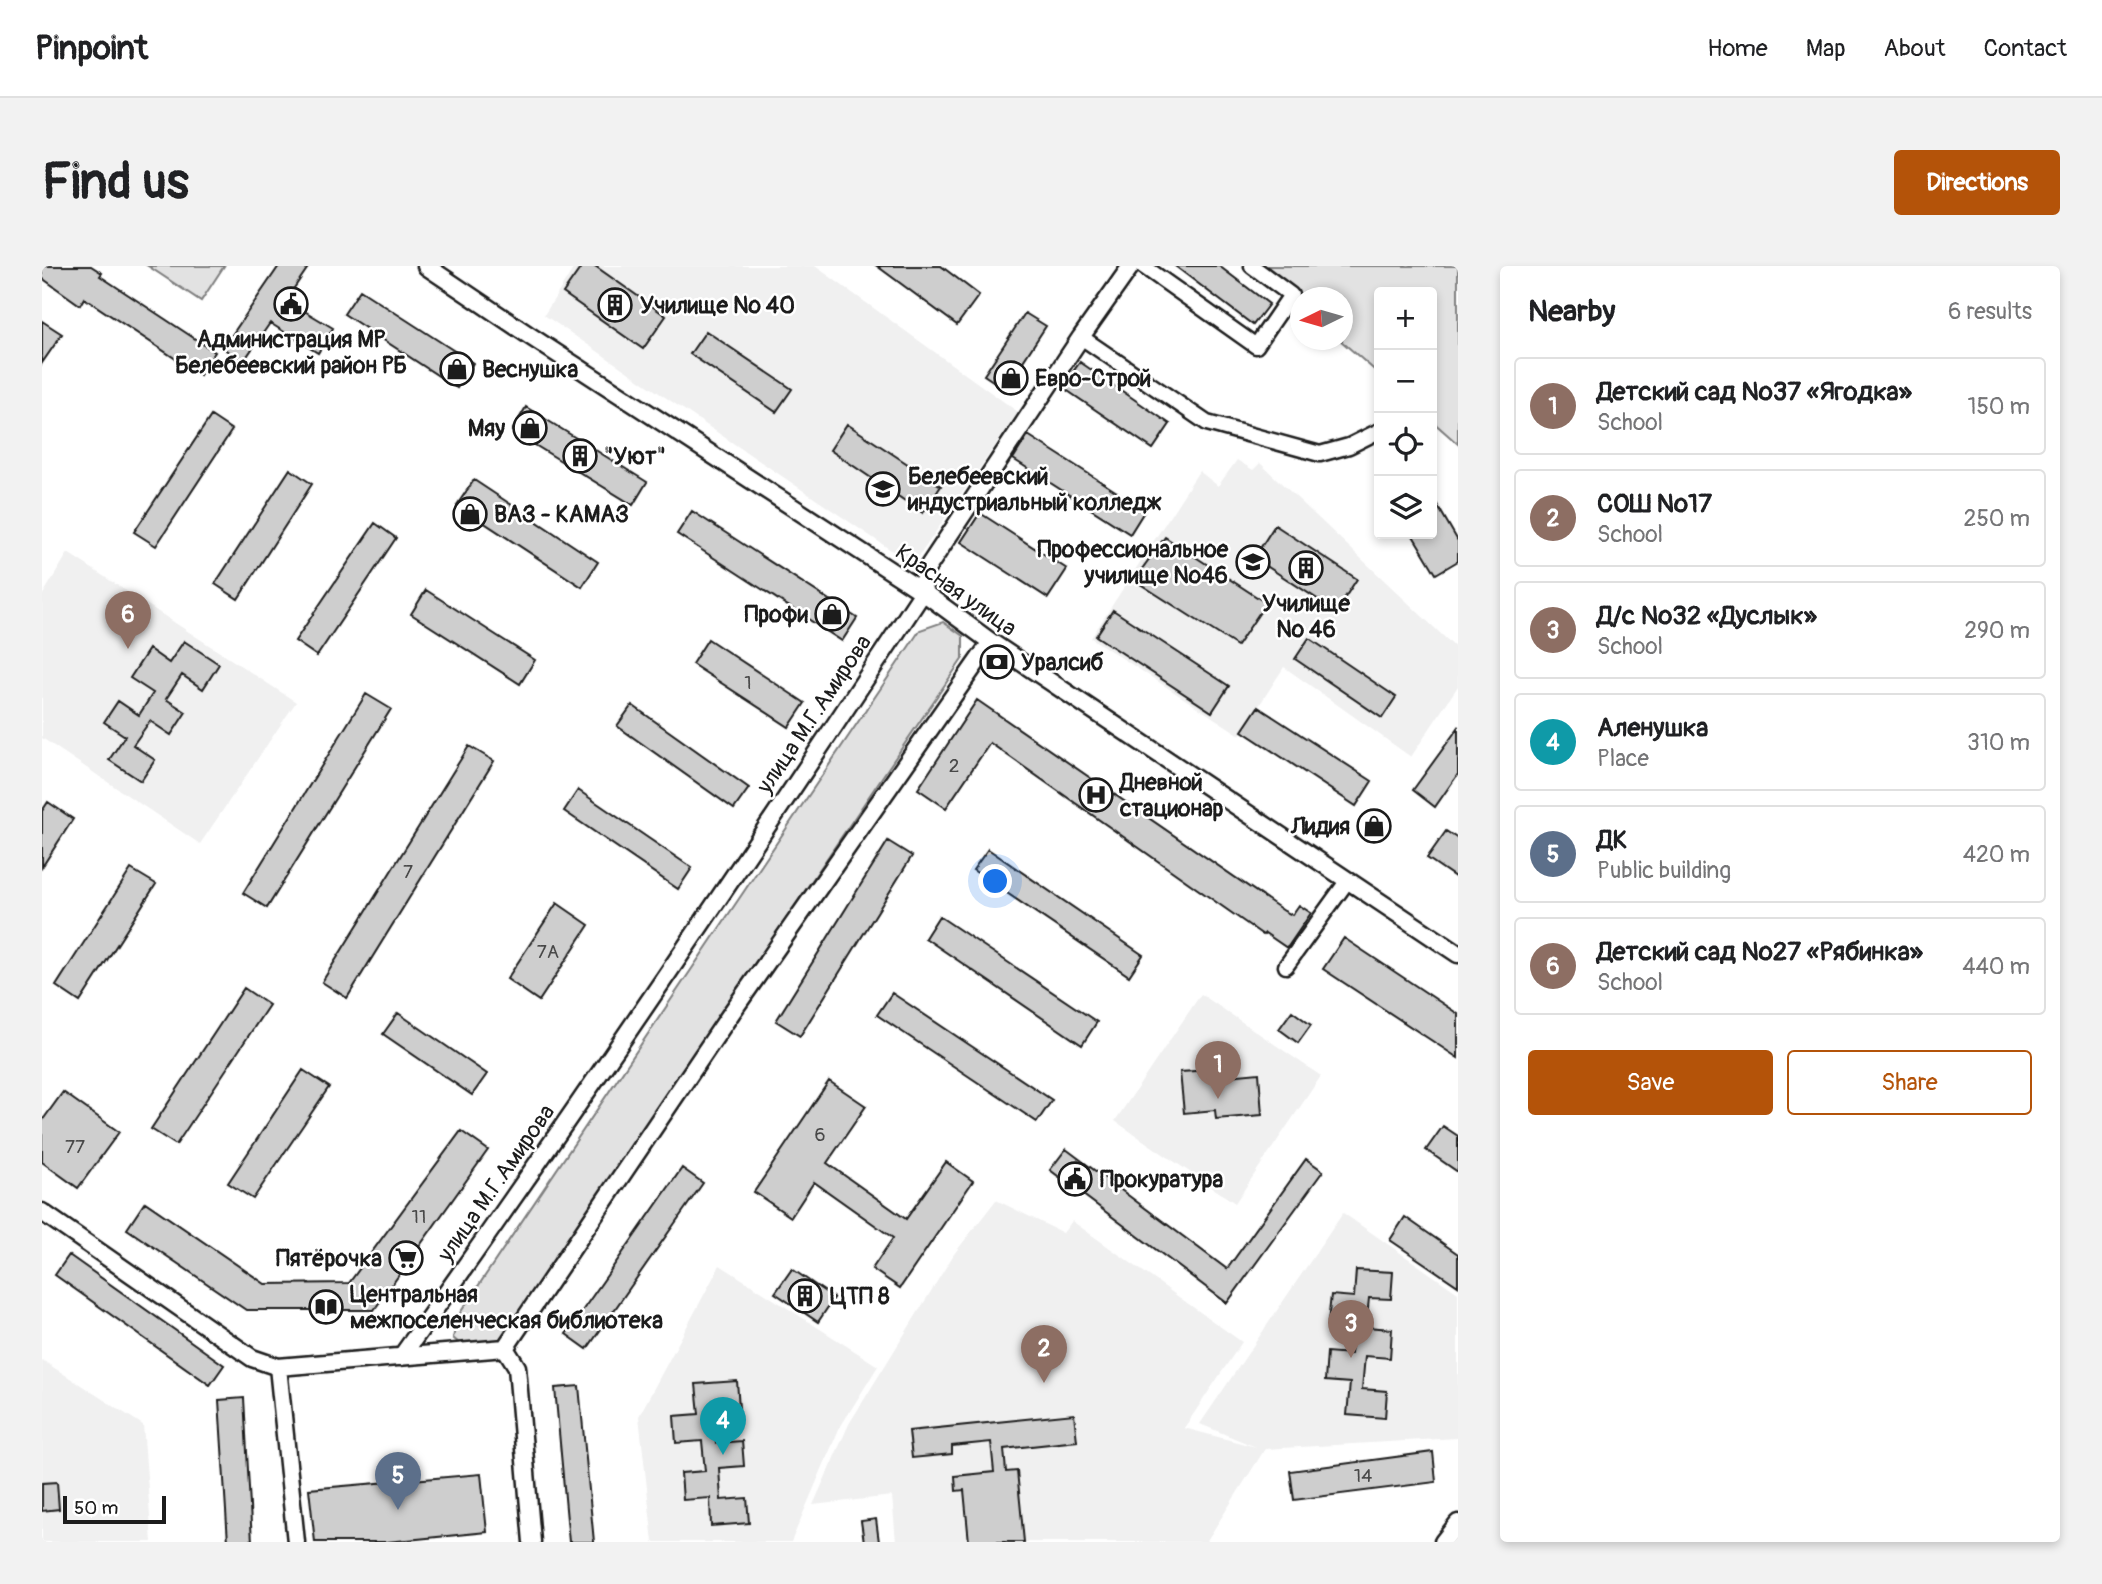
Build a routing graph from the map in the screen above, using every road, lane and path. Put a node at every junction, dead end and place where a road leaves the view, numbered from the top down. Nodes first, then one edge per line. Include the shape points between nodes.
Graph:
1 (426, 266) edge
2 (1131, 266) edge
3 (1143, 266) edge
4 (1252, 266) edge
5 (1081, 337) junction
6 (1374, 434) edge
7 (923, 592) junction
8 (990, 642) junction
9 (1348, 880) junction
10 (1458, 954) edge
11 (1286, 966) dead end
12 (42, 1212) edge
13 (505, 1348) junction
14 (401, 1357) junction
15 (278, 1367) junction
16 (1458, 1523) edge
17 (296, 1542) edge
18 (532, 1542) edge
19 (1443, 1542) edge

1 - 7 street, Красная улица
2 - 5 street, улица М.Г.Амирова
3 - 4 street via 1256,346 1292,295
5 - 6 street via 1207,423 1320,454
5 - 7 street, улица М.Г.Амирова via 924,573
7 - 8 street, Красная улица
7 - 14 street, улица М.Г.Амирова via 519,1191
8 - 9 street, Красная улица
8 - 13 street
9 - 10 street, Красная улица
9 - 11 street
12 - 15 street via 252,1358
13 - 14 street
13 - 18 street via 517,1367
14 - 15 street
15 - 17 street
16 - 19 street

